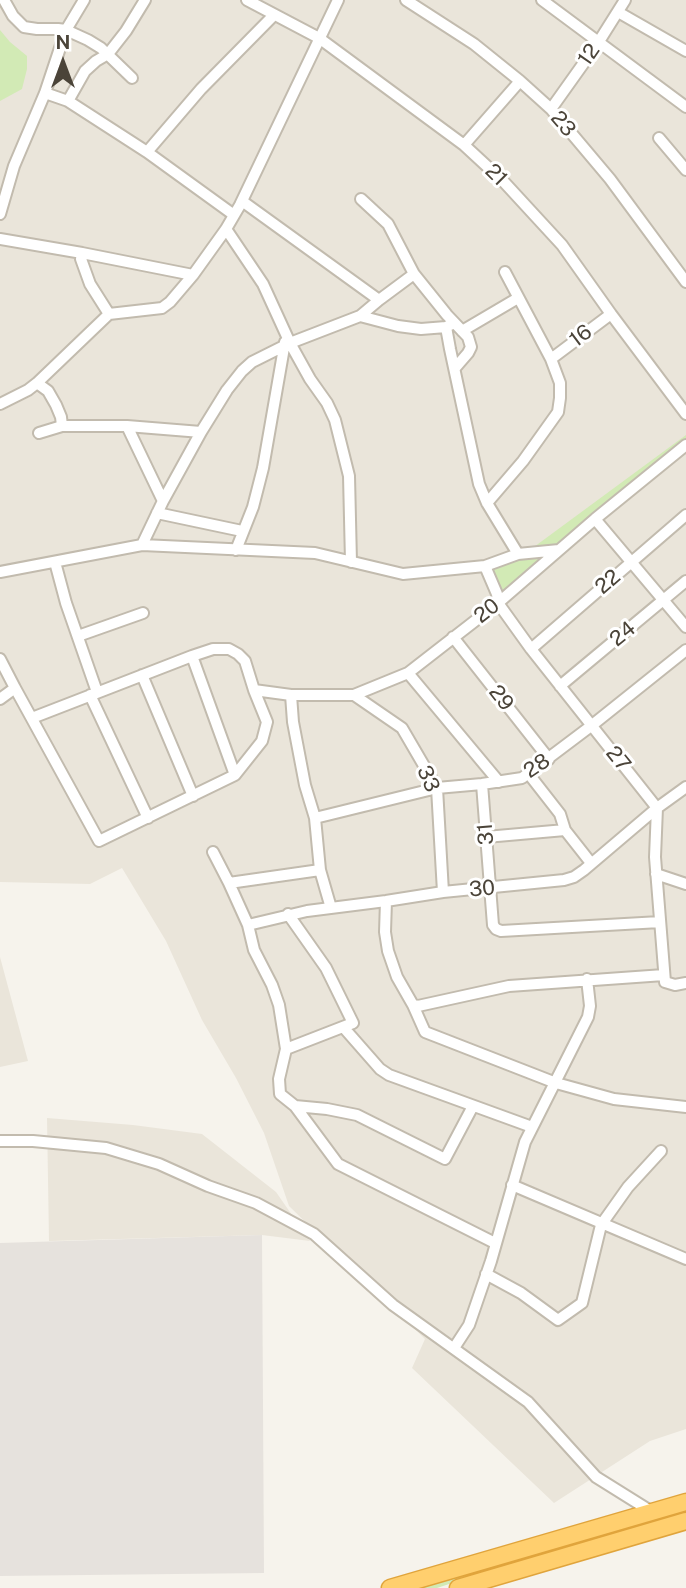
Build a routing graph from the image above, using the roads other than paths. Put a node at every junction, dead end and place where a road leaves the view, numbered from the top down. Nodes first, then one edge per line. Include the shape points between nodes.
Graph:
1 (4, 0) edge
2 (83, 0) edge
3 (145, 0) edge
4 (247, 0) edge
5 (338, 0) edge
6 (406, 0) edge
7 (542, 0) edge
8 (625, 0) edge
9 (618, 12) junction
10 (274, 15) junction
11 (66, 30) junction
12 (319, 38) junction
13 (598, 43) junction
14 (686, 51) edge
15 (108, 54) junction
16 (132, 78) dead end
17 (520, 81) junction
18 (46, 93) junction
19 (68, 101) junction
20 (686, 107) edge
21 (551, 109) junction
22 (659, 138) dead end
23 (464, 145) junction
24 (146, 152) junction
25 (686, 170) edge
26 (360, 199) dead end
27 (242, 201) junction
28 (0, 214) edge
29 (234, 215) junction
30 (226, 229) junction
31 (0, 239) edge
32 (82, 253) junction
33 (505, 272) dead end
34 (414, 274) junction
35 (193, 275) junction
36 (686, 282) edge
37 (518, 298) junction
38 (379, 300) junction
39 (109, 314) junction
40 (611, 314) junction
41 (360, 316) junction
42 (454, 327) junction
43 (286, 341) junction
44 (551, 359) junction
45 (455, 368) junction
46 (37, 383) junction
47 (0, 404) edge
48 (686, 414) edge
49 (62, 426) junction
50 (127, 426) junction
51 (201, 432) junction
52 (39, 433) dead end
53 (686, 445) edge
54 (163, 501) junction
55 (487, 503) junction
56 (157, 513) junction
57 (686, 515) edge
58 (595, 519) junction
59 (242, 531) junction
60 (142, 545) junction
61 (236, 550) junction
62 (559, 550) junction
63 (518, 554) junction
64 (55, 562) junction
65 (351, 562) junction
66 (631, 562) junction
67 (485, 566) junction
68 (0, 572) edge
69 (686, 581) edge
70 (663, 600) junction
71 (498, 603) junction
72 (143, 613) dead end
73 (686, 627) edge
74 (78, 636) junction
75 (453, 637) junction
76 (531, 649) junction
77 (686, 650) edge
78 (192, 656) junction
79 (0, 659) edge
80 (408, 673) junction
81 (142, 675) junction
82 (560, 686) junction
83 (15, 688) junction
84 (254, 690) junction
85 (94, 694) junction
86 (291, 695) junction
87 (354, 695) junction
88 (0, 699) edge
89 (32, 718) junction
90 (591, 726) junction
91 (549, 759) junction
92 (528, 773) junction
93 (235, 775) junction
94 (499, 782) junction
95 (482, 784) junction
96 (686, 787) edge
97 (437, 788) junction
98 (193, 796) junction
99 (656, 808) junction
100 (148, 818) junction
101 (315, 818) junction
102 (565, 830) junction
103 (486, 837) junction
104 (213, 852) dead end
105 (591, 863) junction
106 (320, 870) junction
107 (656, 874) junction
108 (229, 883) junction
109 (686, 884) edge
110 (489, 888) junction
111 (443, 892) junction
112 (386, 901) junction
113 (331, 908) junction
114 (288, 914) junction
115 (660, 922) junction
116 (248, 925) junction
117 (664, 978) junction
118 (587, 979) junction
119 (686, 983) edge
120 (412, 1005) junction
121 (344, 1027) junction
122 (286, 1049) junction
123 (556, 1083) junction
124 (295, 1106) junction
125 (474, 1106) junction
126 (686, 1107) edge
127 (532, 1127) junction
128 (0, 1141) edge
129 (662, 1151) dead end
130 (512, 1185) junction
131 (601, 1225) junction
132 (495, 1243) junction
133 (686, 1259) edge
134 (486, 1275) junction
135 (454, 1348) junction
136 (686, 1502) edge
137 (652, 1511) junction
138 (686, 1521) edge
139 (390, 1588) edge
140 (458, 1588) edge

1 - 11 street via 24,27
2 - 11 street
3 - 15 street
4 - 10 street, 21
5 - 12 street
6 - 17 street, 23 via 474,44
7 - 13 street
8 - 9 street, 12
9 - 13 street, 12
9 - 14 street
10 - 12 street, 21
10 - 24 street
11 - 15 street
11 - 18 street
12 - 23 street, 21
12 - 27 street
13 - 20 street
13 - 21 street, 12
15 - 16 street
15 - 19 street via 85,71
17 - 21 street, 23
17 - 23 street
18 - 19 street
18 - 28 street via 14,166
19 - 24 street
21 - 36 street, 23
22 - 25 street
23 - 40 street, 21 via 562,245
24 - 29 street
26 - 34 street via 388,224
27 - 29 street
27 - 38 street
29 - 30 street
30 - 35 street
30 - 43 street via 263,284
31 - 32 street
32 - 35 street
32 - 39 street via 90,285
33 - 37 street
34 - 38 street
34 - 42 street
35 - 39 street via 162,308
37 - 42 street
37 - 44 street
38 - 41 street
39 - 46 street
40 - 44 street, 16
40 - 48 street, 21
41 - 42 street via 421,329
41 - 43 street
42 - 45 street via 450,349
42 - 45 street via 468,337 471,347
43 - 51 street via 242,371
43 - 59 street via 263,468
43 - 65 street via 335,420 349,476
44 - 55 street via 560,383 558,412
45 - 55 street
46 - 47 street
46 - 49 street via 57,405
49 - 50 street
49 - 52 street
50 - 51 street
50 - 54 street
51 - 54 street
53 - 58 street, 20
54 - 56 street
55 - 63 street
56 - 59 street
56 - 60 street
57 - 66 street, 22
58 - 62 street, 20
58 - 66 street
59 - 61 street
60 - 61 street
60 - 64 street
61 - 65 street via 315,552
62 - 63 street
62 - 71 street, 20
63 - 67 street
64 - 68 street
64 - 74 street
65 - 67 street via 403,574
66 - 70 street
66 - 76 street, 22
67 - 71 street, 27
69 - 70 street, 24
70 - 73 street
70 - 82 street, 24
71 - 75 street, 20
71 - 76 street, 27
72 - 74 street
74 - 85 street
75 - 80 street, 20
75 - 91 street, 29
76 - 82 street, 27
77 - 90 street, 28
78 - 81 street
78 - 84 street via 229,649 245,661
78 - 93 street
79 - 83 street
80 - 87 street, 20
80 - 94 street
81 - 85 street
81 - 98 street
82 - 90 street, 27
83 - 88 street
83 - 89 street
84 - 86 street, 20
84 - 93 street via 266,731
85 - 89 street
85 - 100 street
86 - 87 street, 20
86 - 101 street
87 - 97 street, 33 via 402,728
89 - 100 street via 99,841
90 - 91 street, 28
90 - 99 street, 27
91 - 92 street, 28
92 - 94 street, 28
92 - 102 street via 560,814
93 - 98 street
94 - 95 street, 28
95 - 97 street, 28
95 - 103 street, 31
96 - 99 street, 30
97 - 101 street, 28
97 - 111 street, 33
98 - 100 street
99 - 105 street, 30
99 - 107 street
101 - 106 street
102 - 103 street
102 - 105 street
103 - 110 street, 31
104 - 108 street
105 - 110 street, 30 via 564,880
106 - 108 street
106 - 113 street
107 - 109 street
107 - 115 street
108 - 116 street
110 - 111 street, 30
110 - 115 street, 31 via 493,925 501,931
111 - 112 street, 30
112 - 113 street, 30
112 - 120 street via 388,951
113 - 114 street, 30
114 - 116 street, 30
114 - 121 street via 326,968 353,1023
115 - 117 street
116 - 122 street via 279,1005
117 - 118 street
117 - 119 street via 675,985
118 - 120 street via 509,986
118 - 123 street via 590,1013
120 - 123 street via 425,1032
121 - 122 street
121 - 125 street via 388,1075
122 - 124 street via 280,1094
123 - 126 street via 614,1100
123 - 127 street
124 - 125 street via 357,1115 445,1159
124 - 132 street via 338,1164
125 - 127 street
127 - 130 street
128 - 135 street via 106,1148 256,1203 314,1234 393,1305
129 - 131 street
130 - 131 street
130 - 132 street
131 - 133 street
131 - 134 street via 582,1303 558,1320
132 - 134 street
134 - 135 street via 469,1325
135 - 137 street via 528,1402 596,1477
136 - 137 highway
137 - 139 highway
138 - 140 highway

